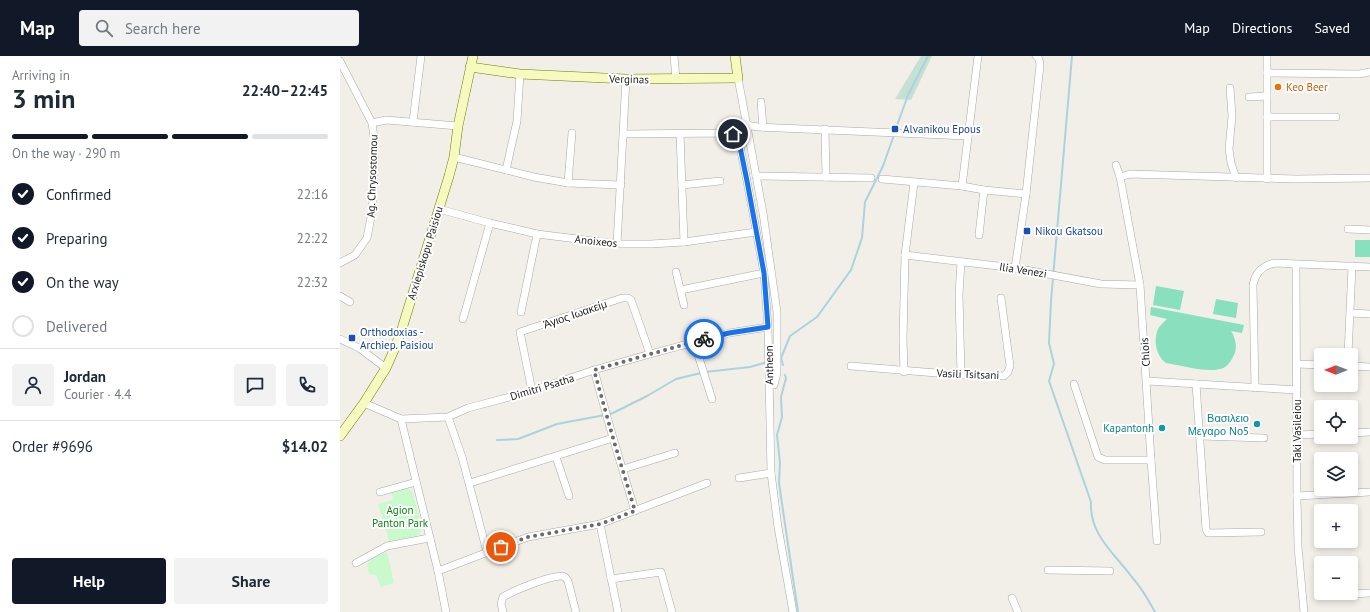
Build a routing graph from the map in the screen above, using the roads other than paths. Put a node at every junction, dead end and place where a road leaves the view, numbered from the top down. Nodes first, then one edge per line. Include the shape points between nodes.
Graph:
1 (421, 56) edge
2 (473, 56) edge
3 (674, 56) edge
4 (735, 56) edge
5 (978, 56) edge
6 (1036, 56) edge
7 (1267, 56) edge
8 (340, 61) edge
9 (470, 67) junction
10 (1370, 72) edge
11 (1267, 73) junction
12 (520, 74) junction
13 (738, 78) junction
14 (676, 79) junction
15 (626, 80) junction
16 (1230, 88) dead end
17 (1267, 96) junction
18 (1250, 97) dead end
19 (761, 102) dead end
20 (1267, 117) junction
21 (1336, 117) dead end
22 (413, 122) junction
23 (372, 123) junction
24 (746, 125) junction
25 (458, 126) junction
26 (763, 127) junction
27 (825, 129) junction
28 (572, 133) dead end
29 (624, 134) junction
30 (680, 134) junction
31 (968, 136) junction
32 (454, 157) junction
33 (1116, 165) dead end
34 (506, 170) junction
35 (756, 176) junction
36 (826, 177) junction
37 (1120, 177) junction
38 (871, 178) dead end
39 (1236, 178) junction
40 (1370, 178) edge
41 (882, 179) dead end
42 (1266, 179) junction
43 (720, 181) dead end
44 (568, 183) junction
45 (914, 183) junction
46 (621, 185) junction
47 (682, 185) junction
48 (962, 186) junction
49 (984, 190) junction
50 (1026, 194) junction
51 (439, 209) junction
52 (490, 223) junction
53 (1348, 229) dead end
54 (1370, 230) edge
55 (756, 232) junction
56 (537, 234) junction
57 (979, 235) dead end
58 (684, 242) junction
59 (617, 244) junction
60 (905, 256) junction
61 (961, 262) junction
62 (340, 263) edge
63 (1296, 265) junction
64 (1352, 266) junction
65 (1370, 267) edge
66 (1015, 268) junction
67 (676, 272) dead end
68 (764, 273) junction
69 (1140, 285) junction
70 (681, 290) junction
71 (340, 296) edge
72 (1002, 298) dead end
73 (350, 302) dead end
74 (684, 305) dead end
75 (521, 312) dead end
76 (1351, 313) junction
77 (1370, 314) edge
78 (463, 319) dead end
79 (768, 327) junction
80 (340, 339) edge
81 (694, 342) junction
82 (1348, 348) edge
83 (650, 354) junction
84 (1297, 364) junction
85 (1314, 365) edge
86 (851, 366) dead end
87 (1358, 366) edge
88 (1370, 367) edge
89 (386, 368) junction
90 (594, 370) junction
91 (904, 372) junction
92 (961, 375) junction
93 (1146, 381) junction
94 (1074, 384) dead end
95 (1196, 384) junction
96 (774, 385) dead end
97 (1255, 388) junction
98 (1297, 390) junction
99 (532, 391) junction
100 (712, 400) dead end
101 (364, 403) junction
102 (448, 417) junction
103 (401, 419) junction
104 (1370, 432) edge
105 (1358, 433) edge
106 (1297, 434) junction
107 (1314, 434) edge
108 (340, 436) edge
109 (1201, 436) junction
110 (613, 438) junction
111 (1264, 438) dead end
112 (675, 453) dead end
113 (556, 456) junction
114 (1150, 460) junction
115 (623, 469) junction
116 (771, 473) junction
117 (739, 478) dead end
118 (416, 482) junction
119 (470, 483) junction
120 (707, 483) dead end
121 (380, 492) dead end
122 (1370, 492) edge
123 (569, 496) dead end
124 (1297, 496) junction
125 (635, 511) junction
126 (600, 524) junction
127 (1261, 532) dead end
128 (429, 538) junction
129 (1158, 541) dead end
130 (487, 552) junction
131 (356, 563) dead end
132 (1048, 570) dead end
133 (438, 571) junction
134 (1110, 571) dead end
135 (611, 579) junction
136 (1370, 593) edge
137 (1358, 594) edge
138 (1012, 598) dead end
139 (446, 611) edge
140 (438, 612) edge
141 (503, 612) edge
142 (576, 612) edge
143 (618, 612) edge
144 (672, 612) edge
145 (793, 612) edge
146 (1018, 612) edge
147 (1304, 612) edge

1 - 22 street
2 - 9 street, Arxiepiskopu Paisiou
3 - 14 street
4 - 13 street
5 - 31 street
6 - 50 street via 1040,65
7 - 11 street
8 - 23 street, Ag. Chrysostomou
9 - 12 street, Verginas
9 - 25 street, Arxiepiskopu Paisiou
10 - 11 street
11 - 17 street
12 - 15 street, Verginas
12 - 34 street via 517,121
13 - 14 street, Verginas
13 - 24 street
14 - 15 street, Verginas
15 - 29 street
16 - 39 street via 1232,116 1229,149
17 - 18 street
17 - 20 street
19 - 26 street
20 - 21 street
20 - 42 street
22 - 23 street via 386,120
22 - 25 street
23 - 62 street, Ag. Chrysostomou via 375,146 369,230 358,252
24 - 26 street
24 - 35 street
25 - 32 street, Arxiepiskopu Paisiou
26 - 27 street
27 - 31 street
27 - 36 street
28 - 44 street
29 - 30 street, Antheon
29 - 46 street
30 - 47 street
30 - 55 street, Antheon via 728,133 736,137
31 - 48 street
32 - 34 street
32 - 51 street, Arxiepiskopu Paisiou
33 - 37 street, Chlois
34 - 44 street
35 - 36 street
35 - 96 street via 777,312 778,363
36 - 38 street
37 - 39 street via 1130,174
37 - 69 street, Chlois
39 - 42 street
40 - 42 street
41 - 45 street
43 - 47 street
44 - 46 street
45 - 48 street
45 - 60 street
46 - 59 street
47 - 58 street
48 - 49 street
49 - 50 street
49 - 57 street
50 - 66 street
51 - 52 street, Anoixeos
51 - 89 street, Arxiepiskopu Paisiou via 401,332
52 - 56 street, Anoixeos
52 - 78 street
53 - 54 street
55 - 58 street, Anoixeos
55 - 68 street, Antheon
56 - 59 street, Anoixeos
56 - 75 street
58 - 59 street, Anoixeos
60 - 61 street, Ilia Venezi
60 - 91 street
61 - 66 street, Ilia Venezi
61 - 92 street
63 - 64 street
63 - 84 street, Taki Vasileiou
63 - 97 street via 1270,264 1255,276
64 - 65 street
64 - 76 street
66 - 69 street, Ilia Venezi via 1101,284
67 - 70 street
68 - 70 street
68 - 79 street, Antheon
69 - 93 street, Chlois
70 - 74 street
71 - 73 street
72 - 92 street, Vasili Tsitsani via 1010,366 1008,372 1001,377
76 - 77 street
76 - 82 street
79 - 81 street, Dimitri Psatha
79 - 116 street, Antheon
80 - 89 street via 359,348
81 - 83 street, Dimitri Psatha
81 - 100 street
83 - 90 street, Dimitri Psatha
83 - 99 street, Άγιος Ιωακείμ via 632,300 622,298 520,332
84 - 85 street
84 - 98 street, Taki Vasileiou
86 - 91 street, Vasili Tsitsani
87 - 88 street
89 - 101 street, Arxiepiskopu Paisiou
90 - 99 street, Dimitri Psatha
90 - 110 street
91 - 92 street, Vasili Tsitsani
93 - 95 street
93 - 114 street, Chlois
94 - 114 street via 1098,457 1105,460
95 - 97 street
95 - 109 street
97 - 98 street
98 - 106 street, Taki Vasileiou
99 - 102 street, Dimitri Psatha via 468,408
101 - 103 street, Dimitri Psatha
101 - 108 street, Arxiepiskopu Paisiou
102 - 103 street, Dimitri Psatha
102 - 119 street
103 - 118 street
104 - 105 street
106 - 107 street
106 - 124 street, Taki Vasileiou
109 - 111 street
109 - 127 street via 1208,533
110 - 113 street
110 - 115 street
112 - 115 street
113 - 119 street
113 - 123 street
114 - 129 street, Chlois
115 - 125 street
116 - 117 street
116 - 145 street, Antheon
118 - 121 street
118 - 128 street
119 - 130 street
120 - 125 street
122 - 124 street
124 - 147 street, Taki Vasileiou via 1298,547
125 - 126 street
126 - 130 street via 528,537
126 - 135 street
128 - 131 street via 387,546
128 - 133 street
130 - 133 street
132 - 134 street
133 - 139 street
135 - 143 street
135 - 144 street via 661,572
136 - 137 street
138 - 146 street
139 - 140 street
141 - 142 street via 501,604 504,597 532,584 559,576 566,577 568,581

